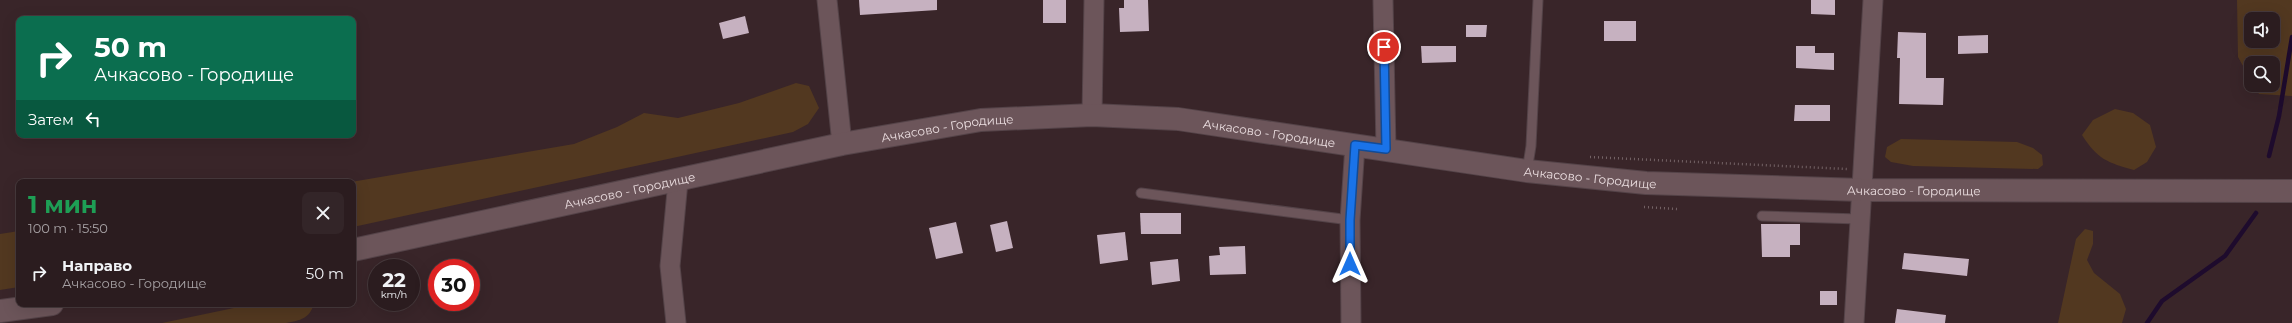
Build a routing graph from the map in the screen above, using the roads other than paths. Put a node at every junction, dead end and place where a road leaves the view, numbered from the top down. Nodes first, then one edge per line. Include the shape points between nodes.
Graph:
1 (827, 0) edge
2 (1094, 0) edge
3 (1383, 0) edge
4 (1538, 0) edge
5 (1873, 0) edge
6 (1092, 115) junction
7 (842, 144) junction
8 (1355, 145) junction
9 (1386, 149) junction
10 (1527, 171) junction
11 (1862, 180) junction
12 (678, 181) junction
13 (2292, 191) edge
14 (1141, 193) dead end
15 (1762, 216) dead end
16 (1859, 219) junction
17 (1350, 220) junction
18 (356, 249) edge
19 (30, 307) edge
20 (0, 311) edge
21 (676, 323) edge
22 (1350, 323) edge
23 (1854, 323) edge

1 - 7 street
2 - 6 street
3 - 9 street
4 - 10 lane via 1531,146
5 - 11 street
6 - 7 street, Ачкасово - Городище via 981,120
6 - 8 street, Ачкасово - Городище via 1178,118
7 - 12 street, Ачкасово - Городище
8 - 9 street, Ачкасово - Городище
8 - 17 street
9 - 10 street, Ачкасово - Городище
10 - 11 street, Ачкасово - Городище via 1646,183
11 - 13 street, Ачкасово - Городище
11 - 16 street
12 - 18 street, Ачкасово - Городище
12 - 21 street via 670,266
14 - 17 lane
15 - 16 lane
16 - 23 street
17 - 22 street
19 - 20 street

